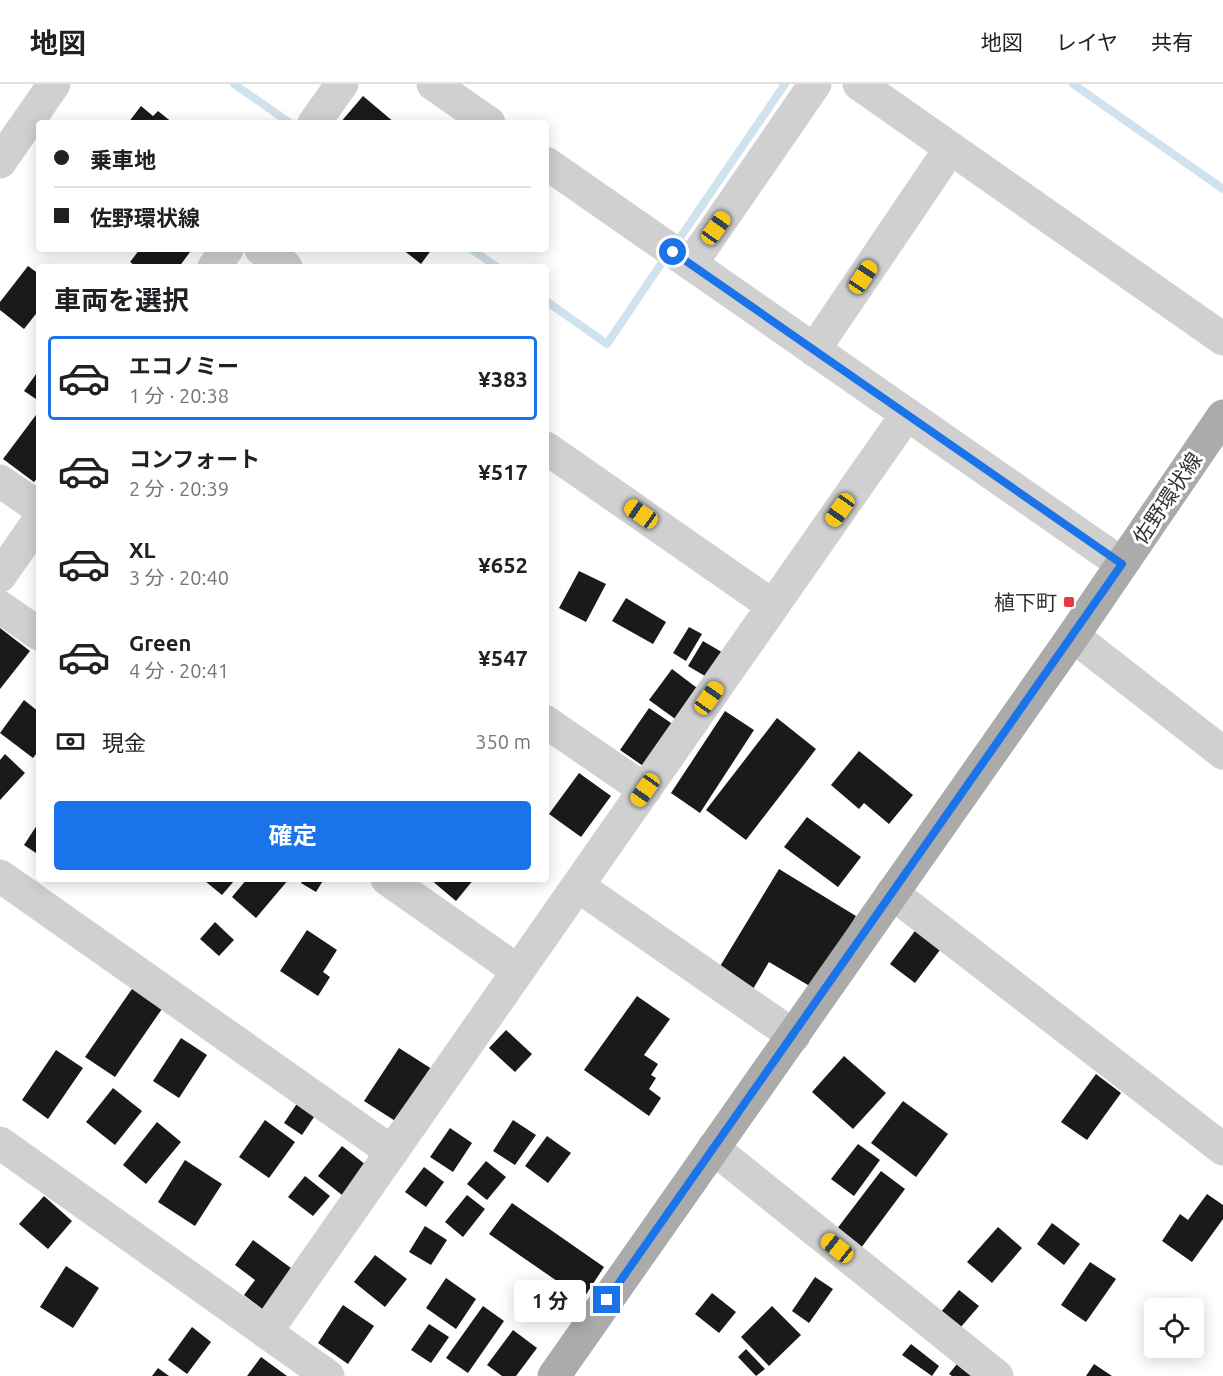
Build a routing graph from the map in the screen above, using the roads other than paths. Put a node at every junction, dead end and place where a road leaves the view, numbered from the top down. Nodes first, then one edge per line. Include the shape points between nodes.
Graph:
1 (54, 84) edge
2 (342, 84) edge
3 (433, 84) edge
4 (815, 84) edge
5 (859, 84) edge
6 (317, 120) edge
7 (485, 120) edge
8 (950, 148) junction
9 (0, 162) edge
10 (549, 165) edge
11 (265, 252) edge
12 (282, 264) edge
13 (691, 264) junction
14 (1223, 339) edge
15 (814, 350) junction
16 (907, 414) junction
17 (1223, 416) edge
18 (549, 450) edge
19 (0, 481) edge
20 (36, 506) edge
21 (36, 524) edge
22 (1122, 564) junction
23 (0, 576) edge
24 (773, 606) junction
25 (0, 607) edge
26 (36, 632) edge
27 (1072, 636) junction
28 (549, 724) edge
29 (1223, 753) edge
30 (645, 790) junction
31 (0, 876) edge
32 (391, 882) edge
33 (578, 886) junction
34 (892, 893) junction
35 (518, 971) junction
36 (794, 1036) junction
37 (1, 1147) edge
38 (713, 1148) junction
39 (1223, 1149) edge
40 (392, 1152) junction
41 (266, 1332) junction
42 (328, 1376) edge
43 (554, 1376) edge
44 (997, 1376) edge

1 - 9 street
2 - 6 street
3 - 7 street
4 - 13 street
5 - 8 street
8 - 14 street
8 - 15 street
10 - 13 street
11 - 12 street
13 - 15 street
15 - 16 street
16 - 22 street
16 - 24 street
17 - 22 main road, 佐野環状線
18 - 24 street
19 - 20 street
21 - 23 street
22 - 27 main road, 佐野環状線
24 - 30 street
25 - 26 street
27 - 29 street
27 - 34 main road, 佐野環状線
28 - 30 street
30 - 33 street
31 - 40 street
32 - 35 street
33 - 35 street
33 - 36 street
34 - 36 main road, 佐野環状線
34 - 39 street
35 - 40 street
36 - 38 main road, 佐野環状線
37 - 41 street
38 - 43 main road, 佐野環状線
38 - 44 street
40 - 41 street
41 - 42 street

